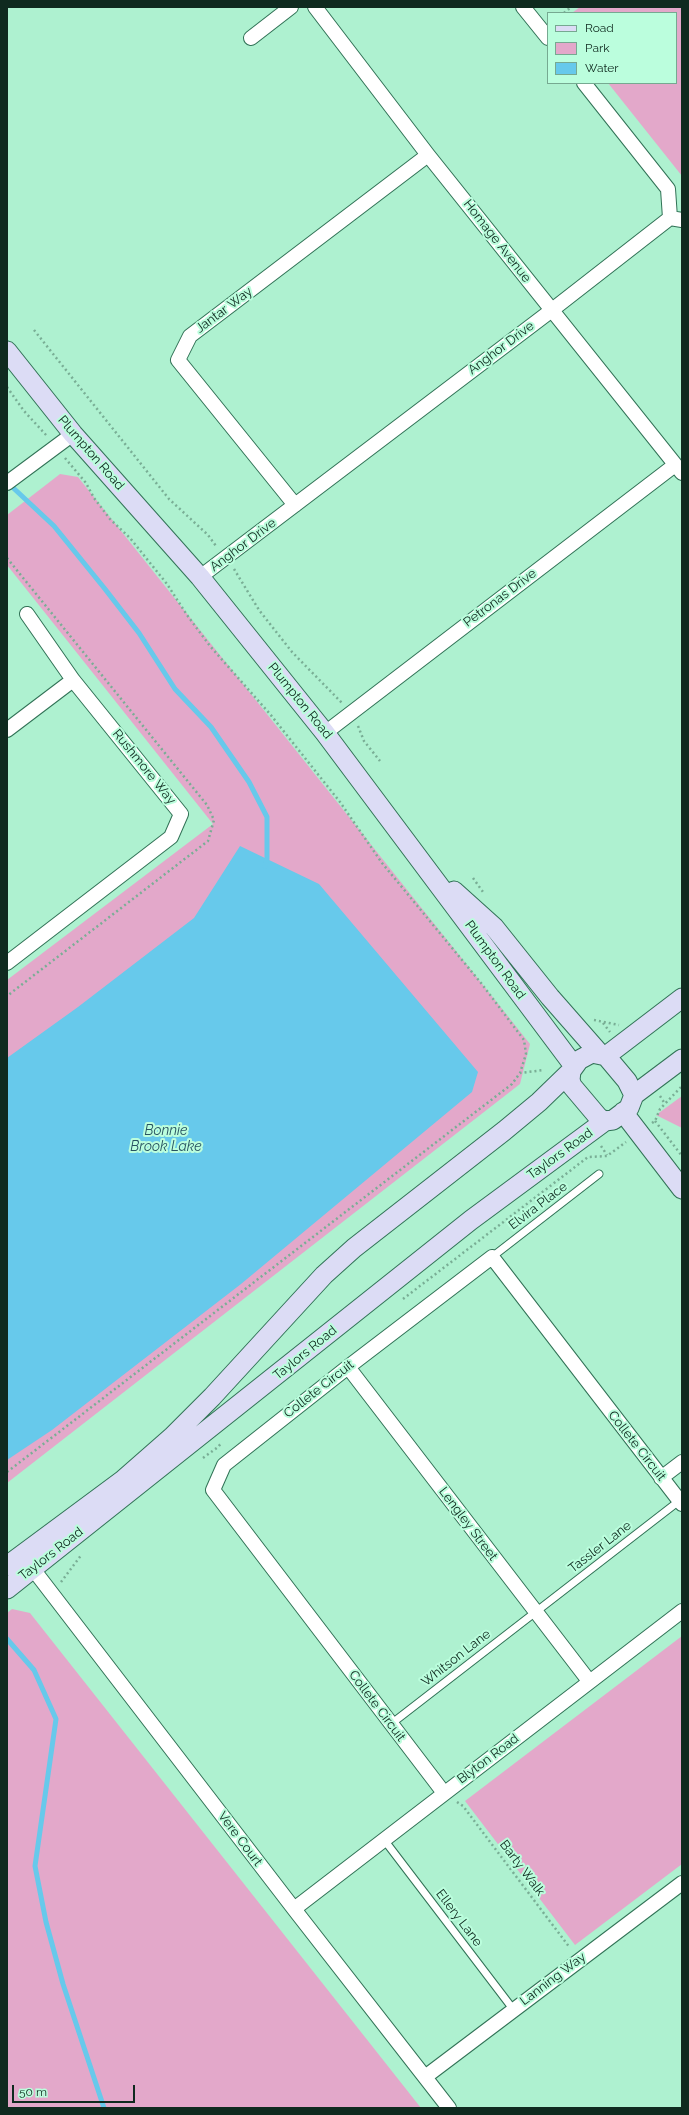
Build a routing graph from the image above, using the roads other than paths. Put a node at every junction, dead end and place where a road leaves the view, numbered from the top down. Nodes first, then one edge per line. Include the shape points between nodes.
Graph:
1 (291, 7) edge
2 (315, 7) edge
3 (523, 7) edge
4 (547, 37) edge
5 (251, 38) dead end
6 (585, 84) edge
7 (428, 155) junction
8 (676, 219) edge
9 (552, 310) junction
10 (7, 351) edge
11 (73, 434) junction
12 (679, 469) edge
13 (7, 483) edge
14 (295, 505) junction
15 (200, 577) junction
16 (27, 614) dead end
17 (73, 680) junction
18 (7, 730) edge
19 (325, 733) junction
20 (427, 868) junction
21 (7, 963) edge
22 (682, 998) edge
23 (603, 1055) junction
24 (682, 1059) edge
25 (572, 1069) junction
26 (634, 1095) junction
27 (623, 1112) junction
28 (605, 1121) junction
29 (599, 1174) dead end
30 (682, 1189) edge
31 (492, 1257) junction
32 (348, 1367) junction
33 (682, 1462) edge
34 (662, 1478) junction
35 (681, 1503) edge
36 (7, 1566) edge
37 (33, 1569) junction
38 (7, 1589) edge
39 (682, 1611) edge
40 (535, 1612) junction
41 (589, 1682) junction
42 (391, 1724) junction
43 (444, 1793) junction
44 (385, 1841) junction
45 (682, 1882) edge
46 (294, 1910) junction
47 (513, 2009) junction
48 (425, 2077) junction
49 (449, 2108) edge

1 - 5 street
2 - 7 street, Homage Avenue
3 - 4 street
6 - 8 street, Anghor Drive via 668,190
7 - 9 street, Homage Avenue
7 - 14 street, Jantar Way via 190,336 178,360
8 - 9 street, Anghor Drive
9 - 12 street, Homage Avenue
9 - 14 street, Anghor Drive
10 - 11 street, Plumpton Road
11 - 13 street
11 - 15 street, Plumpton Road
12 - 19 street, Petronas Drive
14 - 15 street, Anghor Drive
15 - 19 street, Plumpton Road
16 - 17 street
17 - 18 street
17 - 21 street, Rushmore Way via 181,814 171,836
19 - 20 street, Plumpton Road
20 - 23 street via 494,926 550,997
20 - 25 street, Plumpton Road
22 - 23 street
23 - 25 street via 586,1056
23 - 26 street via 627,1081
24 - 26 street
25 - 28 street via 572,1086 599,1118
25 - 36 street via 539,1102 354,1248 324,1275 172,1437 123,1480
26 - 27 street via 632,1104
27 - 28 street via 613,1120
27 - 30 street
28 - 37 street, Taylors Road via 436,1249
29 - 31 lane, Elvira Place
31 - 32 street, Collete Circuit
31 - 34 street, Collete Circuit
32 - 40 street, Lengley Street
32 - 42 street, Collete Circuit via 224,1465 213,1490
33 - 34 street
34 - 35 street, Collete Circuit
35 - 40 lane, Tassler Lane
37 - 38 street, Taylors Road
37 - 46 street, Vere Court
39 - 41 street, Blyton Road
40 - 41 street, Lengley Street
40 - 42 lane, Whitson Lane
41 - 43 street, Blyton Road
42 - 43 street, Collete Circuit
43 - 44 street, Blyton Road
44 - 46 street, Blyton Road
44 - 47 lane, Ellery Lane
45 - 47 street, Lanning Way
46 - 48 street, Vere Court
47 - 48 street, Lanning Way
48 - 49 street, Vere Court

